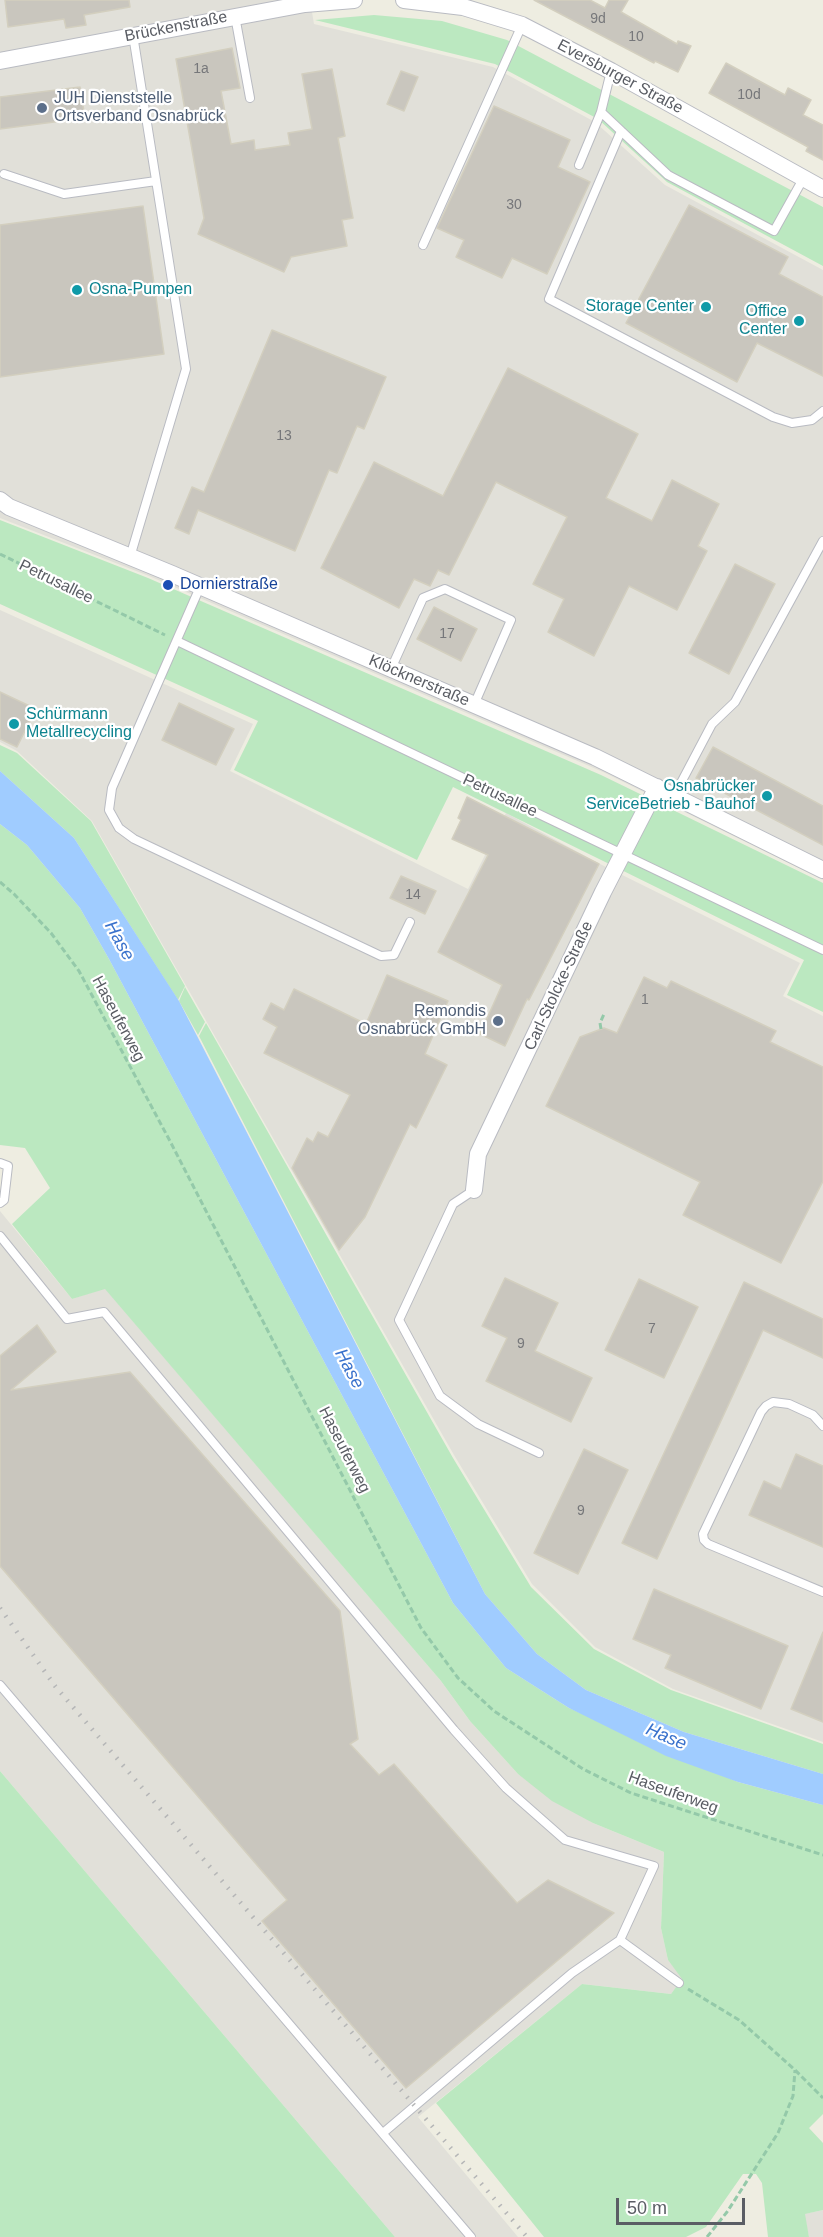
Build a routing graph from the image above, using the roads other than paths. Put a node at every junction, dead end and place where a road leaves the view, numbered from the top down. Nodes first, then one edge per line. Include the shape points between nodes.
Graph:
1 (354, 0) edge
2 (404, 0) edge
3 (235, 16) junction
4 (522, 26) junction
5 (133, 35) junction
6 (0, 61) edge
7 (611, 71) junction
8 (250, 98) dead end
9 (601, 112) junction
10 (621, 131) junction
11 (579, 165) dead end
12 (3, 174) dead end
13 (803, 179) junction
14 (156, 181) junction
15 (823, 189) edge
16 (423, 245) dead end
17 (823, 411) edge
18 (3, 504) edge
19 (823, 541) edge
20 (130, 557) junction
21 (200, 586) junction
22 (177, 641) junction
23 (391, 669) junction
24 (474, 705) junction
25 (657, 787) junction
26 (675, 796) junction
27 (622, 854) junction
28 (823, 870) edge
29 (410, 922) dead end
30 (823, 950) edge
31 (4, 1164) edge
32 (474, 1190) joint
33 (0, 1203) edge
34 (0, 1236) edge
35 (823, 1426) edge
36 (539, 1453) dead end
37 (823, 1592) edge
38 (0, 1685) edge
39 (620, 1940) junction
40 (679, 1983) road end
41 (383, 2133) junction
42 (471, 2237) edge

1 - 3 street, Brückenstraße
2 - 4 street, Eversburger Straße via 463,7
3 - 5 street, Brückenstraße
3 - 8 lane
4 - 7 street, Eversburger Straße
4 - 16 lane
5 - 6 street, Brückenstraße
5 - 14 lane
7 - 9 lane
7 - 13 street, Eversburger Straße
9 - 10 lane
9 - 11 lane
10 - 13 lane via 668,175 774,231
10 - 17 lane via 549,299 773,417 792,423 812,420
12 - 14 lane via 64,194
13 - 15 street, Eversburger Straße
14 - 20 lane via 186,369
18 - 20 street, Klöcknerstraße
19 - 26 lane via 735,702 712,724
20 - 21 street, Klöcknerstraße
21 - 22 lane
21 - 23 street, Klöcknerstraße
22 - 27 lane, Petrusallee
22 - 29 lane via 112,789 109,810 119,828 134,839 381,956 394,955
23 - 24 street, Klöcknerstraße
23 - 24 lane via 423,598 445,589 511,620
24 - 25 street, Klöcknerstraße
25 - 26 street, Klöcknerstraße
25 - 27 street, Carl-Stolcke-Straße
26 - 28 street, Klöcknerstraße
27 - 30 lane, Petrusallee
27 - 32 street, Carl-Stolcke-Straße via 478,1154
31 - 33 lane via 4,1200
32 - 36 lane via 453,1204 399,1320 440,1396 478,1424
34 - 39 lane via 68,1319 104,1312 506,1788 565,1840 654,1866
35 - 37 lane via 813,1415 789,1404 773,1402 766,1406 703,1534 708,1544
38 - 41 lane
39 - 40 lane
39 - 41 lane via 572,1973
41 - 42 lane

